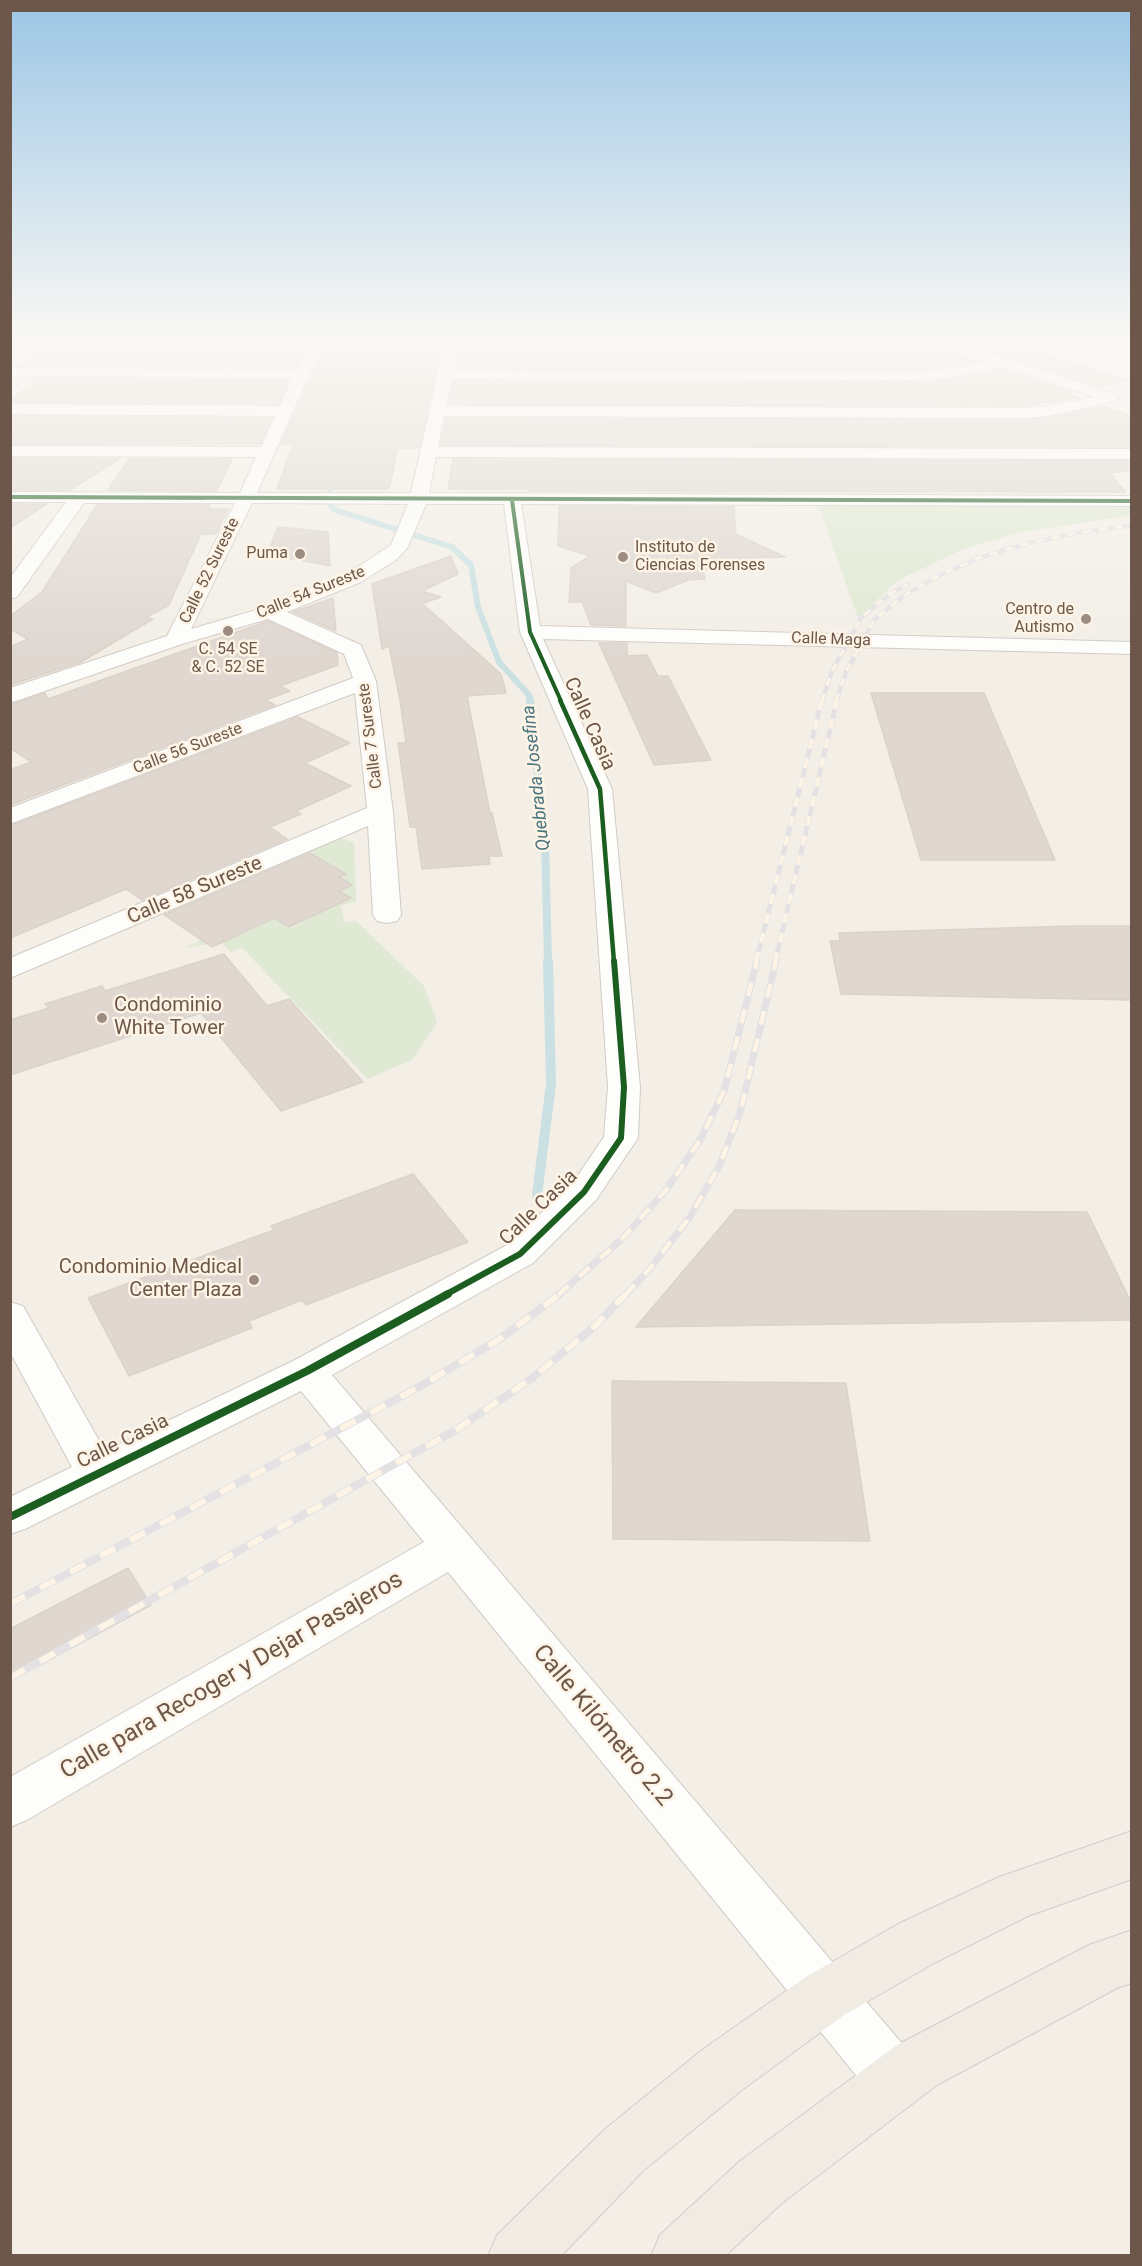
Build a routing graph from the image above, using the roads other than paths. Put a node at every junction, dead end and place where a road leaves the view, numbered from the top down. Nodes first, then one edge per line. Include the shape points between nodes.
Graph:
1 (271, 444) edge
2 (430, 444) edge
3 (10, 450) edge
4 (267, 452) junction
5 (428, 452) junction
6 (1131, 454) edge
7 (10, 497) edge
8 (78, 498) junction
9 (246, 498) junction
10 (419, 498) junction
11 (512, 500) junction
12 (1131, 501) edge
13 (10, 593) edge
14 (270, 612) junction
15 (530, 632) junction
16 (176, 640) junction
17 (1131, 648) edge
18 (365, 681) junction
19 (10, 696) edge
20 (380, 812) junction
21 (10, 817) edge
22 (387, 915) dead end
23 (10, 969) edge
24 (10, 1315) edge
25 (307, 1371) junction
26 (97, 1473) junction
27 (10, 1518) edge
28 (453, 1547) junction
29 (10, 1804) edge
30 (1131, 1855) edge
31 (1131, 1956) edge
32 (825, 1996) junction
33 (896, 2080) junction
34 (518, 2256) edge
35 (681, 2256) edge

1 - 4 street, Calle 52 Sureste
2 - 5 street, Calle 54 Sureste
3 - 4 street
4 - 9 street, Calle 52 Sureste
5 - 6 street
5 - 10 street, Calle 54 Sureste
7 - 8 street
8 - 9 street
8 - 13 street
9 - 10 street
9 - 16 street, Calle 52 Sureste
10 - 11 street
10 - 14 street, Calle 54 Sureste via 399,547 371,569
11 - 12 street
11 - 15 street, Calle Casia
14 - 16 street, Calle 54 Sureste
14 - 18 street, Calle 7 Sureste via 353,650
15 - 17 street, Calle Maga
15 - 25 street, Calle Casia via 600,789 624,1087 621,1138 584,1192 520,1254
16 - 19 street, Calle 54 Sureste
18 - 20 street, Calle 7 Sureste
18 - 21 street, Calle 56 Sureste
20 - 22 street, Calle 7 Sureste
20 - 23 street, Calle 58 Sureste
24 - 26 street
25 - 26 street, Calle Casia
25 - 28 street, Calle Kilómetro 2.2
26 - 27 street, Calle Casia
28 - 29 street, Calle para Recoger y Dejar Pasajeros
28 - 32 street, Calle Kilómetro 2.2
30 - 32 main road via 1017,1895 917,1943
31 - 33 main road via 1000,2019
32 - 33 street, Calle Kilómetro 2.2
32 - 34 main road via 722,2070 624,2150
33 - 35 main road via 761,2182

